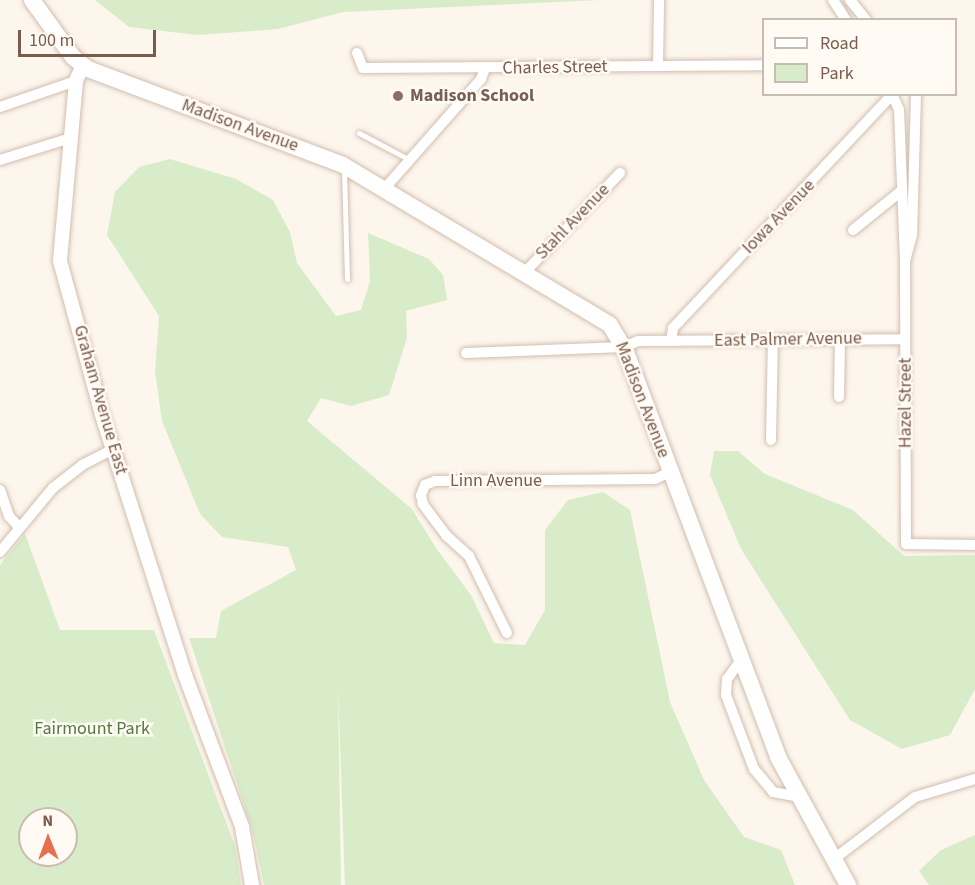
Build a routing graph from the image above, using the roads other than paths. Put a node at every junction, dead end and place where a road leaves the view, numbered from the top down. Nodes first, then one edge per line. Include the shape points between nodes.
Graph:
1 (32, 0) edge
2 (659, 0) edge
3 (833, 0) edge
4 (850, 0) edge
5 (845, 18) edge
6 (864, 18) edge
7 (357, 53) dead end
8 (762, 64) edge
9 (83, 65) junction
10 (658, 66) junction
11 (485, 68) junction
12 (98, 74) junction
13 (76, 81) junction
14 (891, 96) edge
15 (892, 96) edge
16 (916, 96) edge
17 (1, 105) edge
18 (359, 133) dead end
19 (70, 138) junction
20 (0, 160) edge
21 (410, 160) junction
22 (344, 165) junction
23 (620, 173) dead end
24 (385, 188) junction
25 (900, 192) junction
26 (853, 230) dead end
27 (905, 262) junction
28 (526, 271) junction
29 (347, 279) dead end
30 (840, 339) junction
31 (905, 339) junction
32 (773, 340) junction
33 (670, 341) junction
34 (624, 347) junction
35 (466, 353) dead end
36 (839, 397) dead end
37 (771, 440) dead end
38 (113, 449) junction
39 (670, 472) junction
40 (0, 490) edge
41 (19, 527) junction
42 (975, 545) edge
43 (0, 552) edge
44 (507, 633) dead end
45 (741, 660) junction
46 (975, 779) edge
47 (799, 797) junction
48 (834, 859) junction
49 (252, 885) edge
50 (848, 885) edge

1 - 9 main road
2 - 10 street
3 - 5 street
4 - 6 street
7 - 11 street, Charles Street via 363,68
8 - 10 street, Charles Street
9 - 12 main road, Madison Avenue
9 - 13 street, Graham Avenue East
10 - 11 street, Charles Street
11 - 21 street via 481,79
12 - 13 main road
12 - 22 main road, Madison Avenue
13 - 17 street
13 - 19 street, Graham Avenue East
14 - 33 street, Iowa Avenue via 673,328
15 - 25 street, Hazel Street via 899,110
16 - 27 street, Hazel Street via 912,235
18 - 21 lane
19 - 20 street
19 - 38 street, Graham Avenue East via 60,261
21 - 24 street
22 - 24 main road, Madison Avenue
22 - 29 lane
23 - 28 street, Stahl Avenue
24 - 28 main road, Madison Avenue
25 - 26 street
25 - 27 street, Hazel Street
27 - 31 street, Hazel Street
28 - 34 main road, Madison Avenue via 604,320
30 - 31 street, East Palmer Avenue
30 - 32 street, East Palmer Avenue
30 - 36 street
31 - 42 street, Hazel Street via 906,544
32 - 33 street, East Palmer Avenue
32 - 37 street
33 - 34 street, East Palmer Avenue via 638,342
34 - 35 street, East Palmer Avenue
34 - 39 main road, Madison Avenue
38 - 41 street via 73,471
38 - 49 street, Graham Avenue East via 204,727 242,827
39 - 44 street, Linn Avenue via 655,479 435,481 425,485 423,504 446,535 469,556
39 - 45 main road, Madison Avenue
40 - 41 street via 9,516
41 - 43 street
45 - 47 main road, Madison Avenue via 778,757
45 - 47 street via 727,679 726,695 754,769 773,792
46 - 48 street via 915,798
47 - 48 main road, Madison Avenue
48 - 50 main road, Madison Avenue

